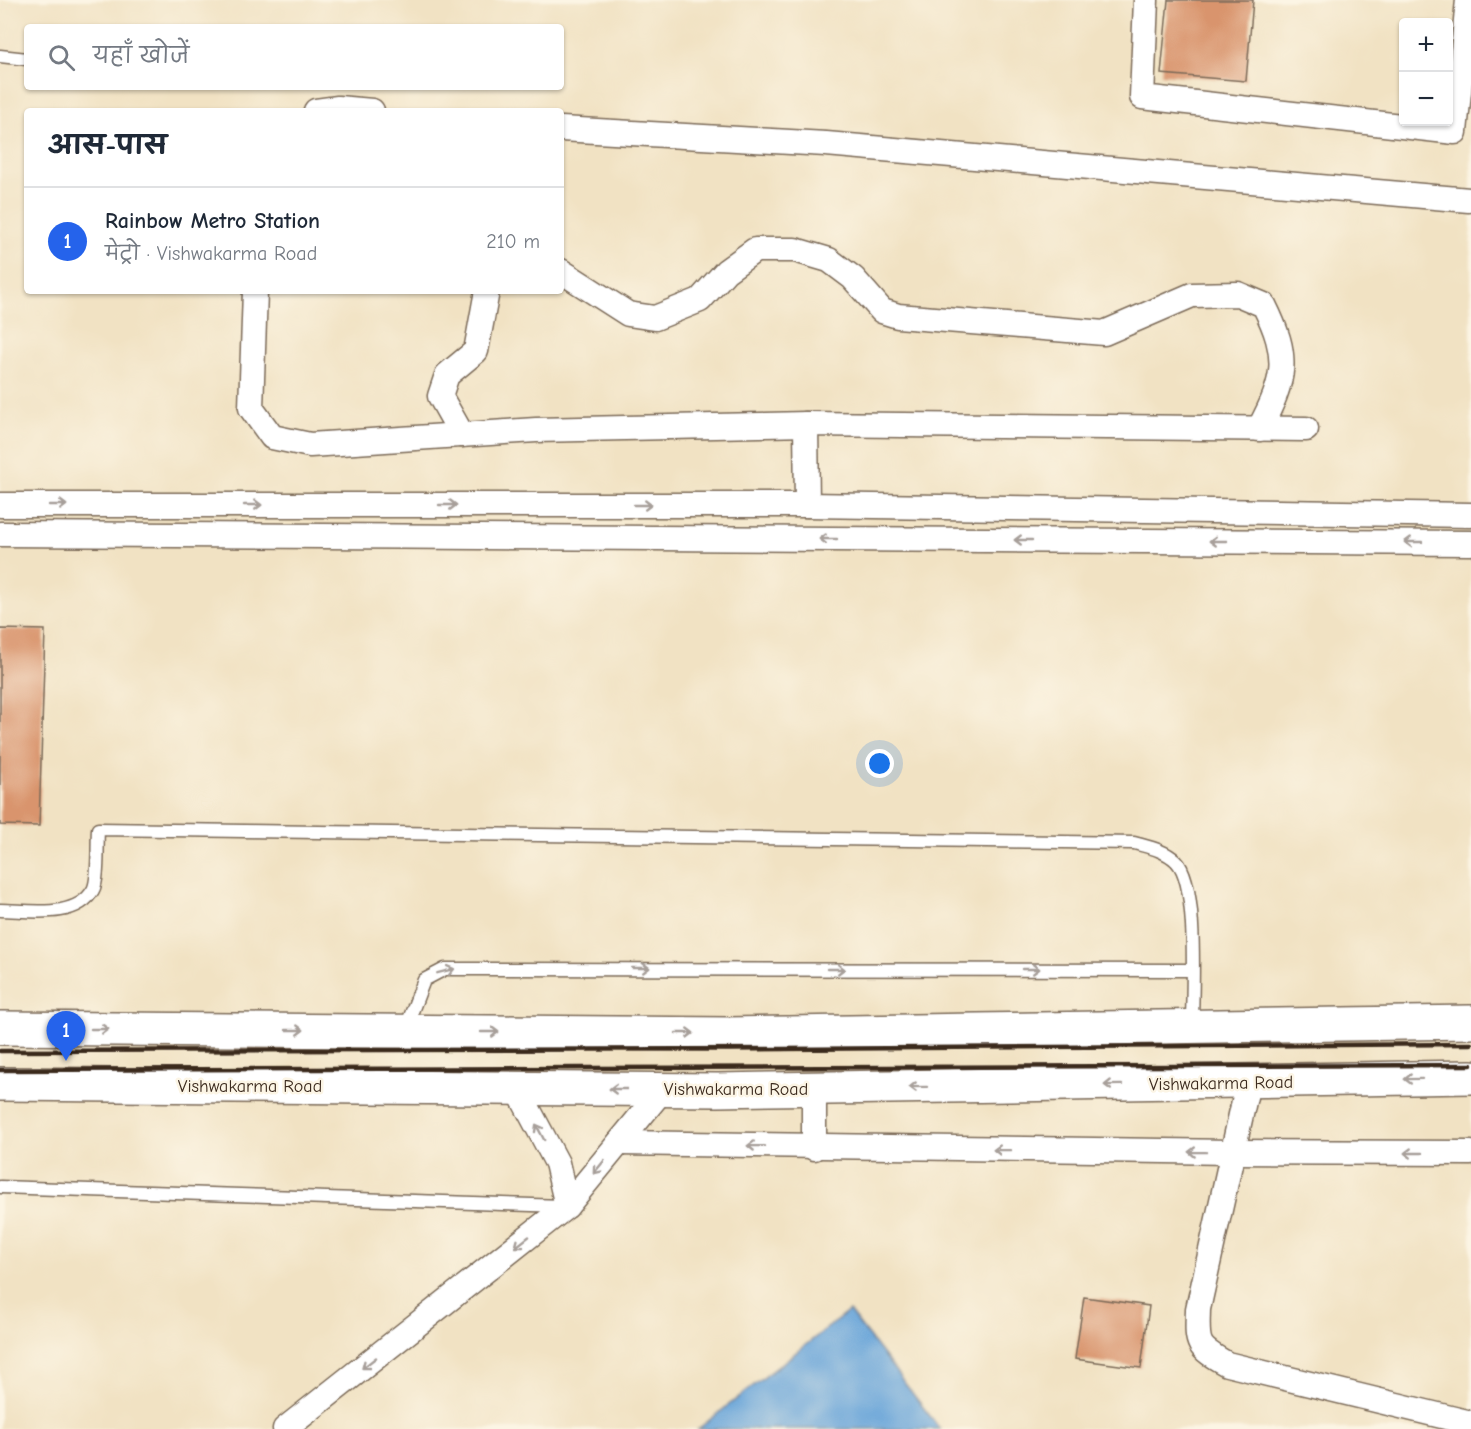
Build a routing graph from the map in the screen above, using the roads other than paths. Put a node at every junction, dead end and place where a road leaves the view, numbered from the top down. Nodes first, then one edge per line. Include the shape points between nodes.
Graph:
1 (1146, 0) edge
2 (1468, 0) edge
3 (0, 56) edge
4 (24, 59) edge
5 (564, 129) edge
6 (1468, 200) dead end
7 (564, 273) edge
8 (255, 294) edge
9 (486, 294) edge
10 (806, 424) junction
11 (1259, 429) junction
12 (1306, 429) dead end
13 (462, 435) junction
14 (0, 505) edge
15 (807, 505) junction
16 (1471, 515) edge
17 (0, 534) edge
18 (1471, 543) edge
19 (0, 910) edge
20 (1192, 970) junction
21 (1471, 1023) edge
22 (1192, 1026) junction
23 (0, 1028) edge
24 (405, 1031) junction
25 (1471, 1077) edge
26 (1248, 1083) junction
27 (0, 1084) edge
28 (518, 1088) junction
29 (814, 1088) junction
30 (663, 1089) junction
31 (619, 1143) junction
32 (814, 1148) junction
33 (1232, 1152) junction
34 (1471, 1153) edge
35 (0, 1187) edge
36 (567, 1206) junction
37 (1471, 1423) edge
38 (285, 1429) edge

1 - 2 street via 1142,97 1455,132
3 - 4 lane
5 - 6 street via 826,144
7 - 11 street via 628,314 655,318 700,300 726,271 755,250 795,250 829,261 853,278 882,311 898,316 1104,333 1192,295 1238,294 1264,305 1279,335 1281,383
8 - 13 street via 251,408 272,437 310,445
9 - 13 street via 476,351 447,375 440,396
10 - 11 street
10 - 13 street
10 - 15 street
11 - 12 street
14 -> 15 street
15 - 16 street
18 -> 17 street
19 - 20 lane via 56,911 79,905 94,889 98,829 1134,843 1178,862 1189,892
20 - 22 lane
24 -> 20 lane via 424,980 445,969
21 - 22 main road
24 -> 22 main road via 729,1034
23 -> 24 main road
25 -> 26 main road, Vishwakarma Road
26 -> 29 main road, Vishwakarma Road
26 - 33 street
27 - 28 main road, Vishwakarma Road
30 -> 28 main road, Vishwakarma Road
36 -> 28 street via 557,1163
29 - 30 main road, Vishwakarma Road
29 - 32 street
30 - 31 street
32 -> 31 street
31 -> 36 street
33 -> 32 street
34 -> 33 street
33 - 37 street via 1198,1309 1197,1337 1204,1351 1227,1364
35 - 36 lane
36 -> 38 street

